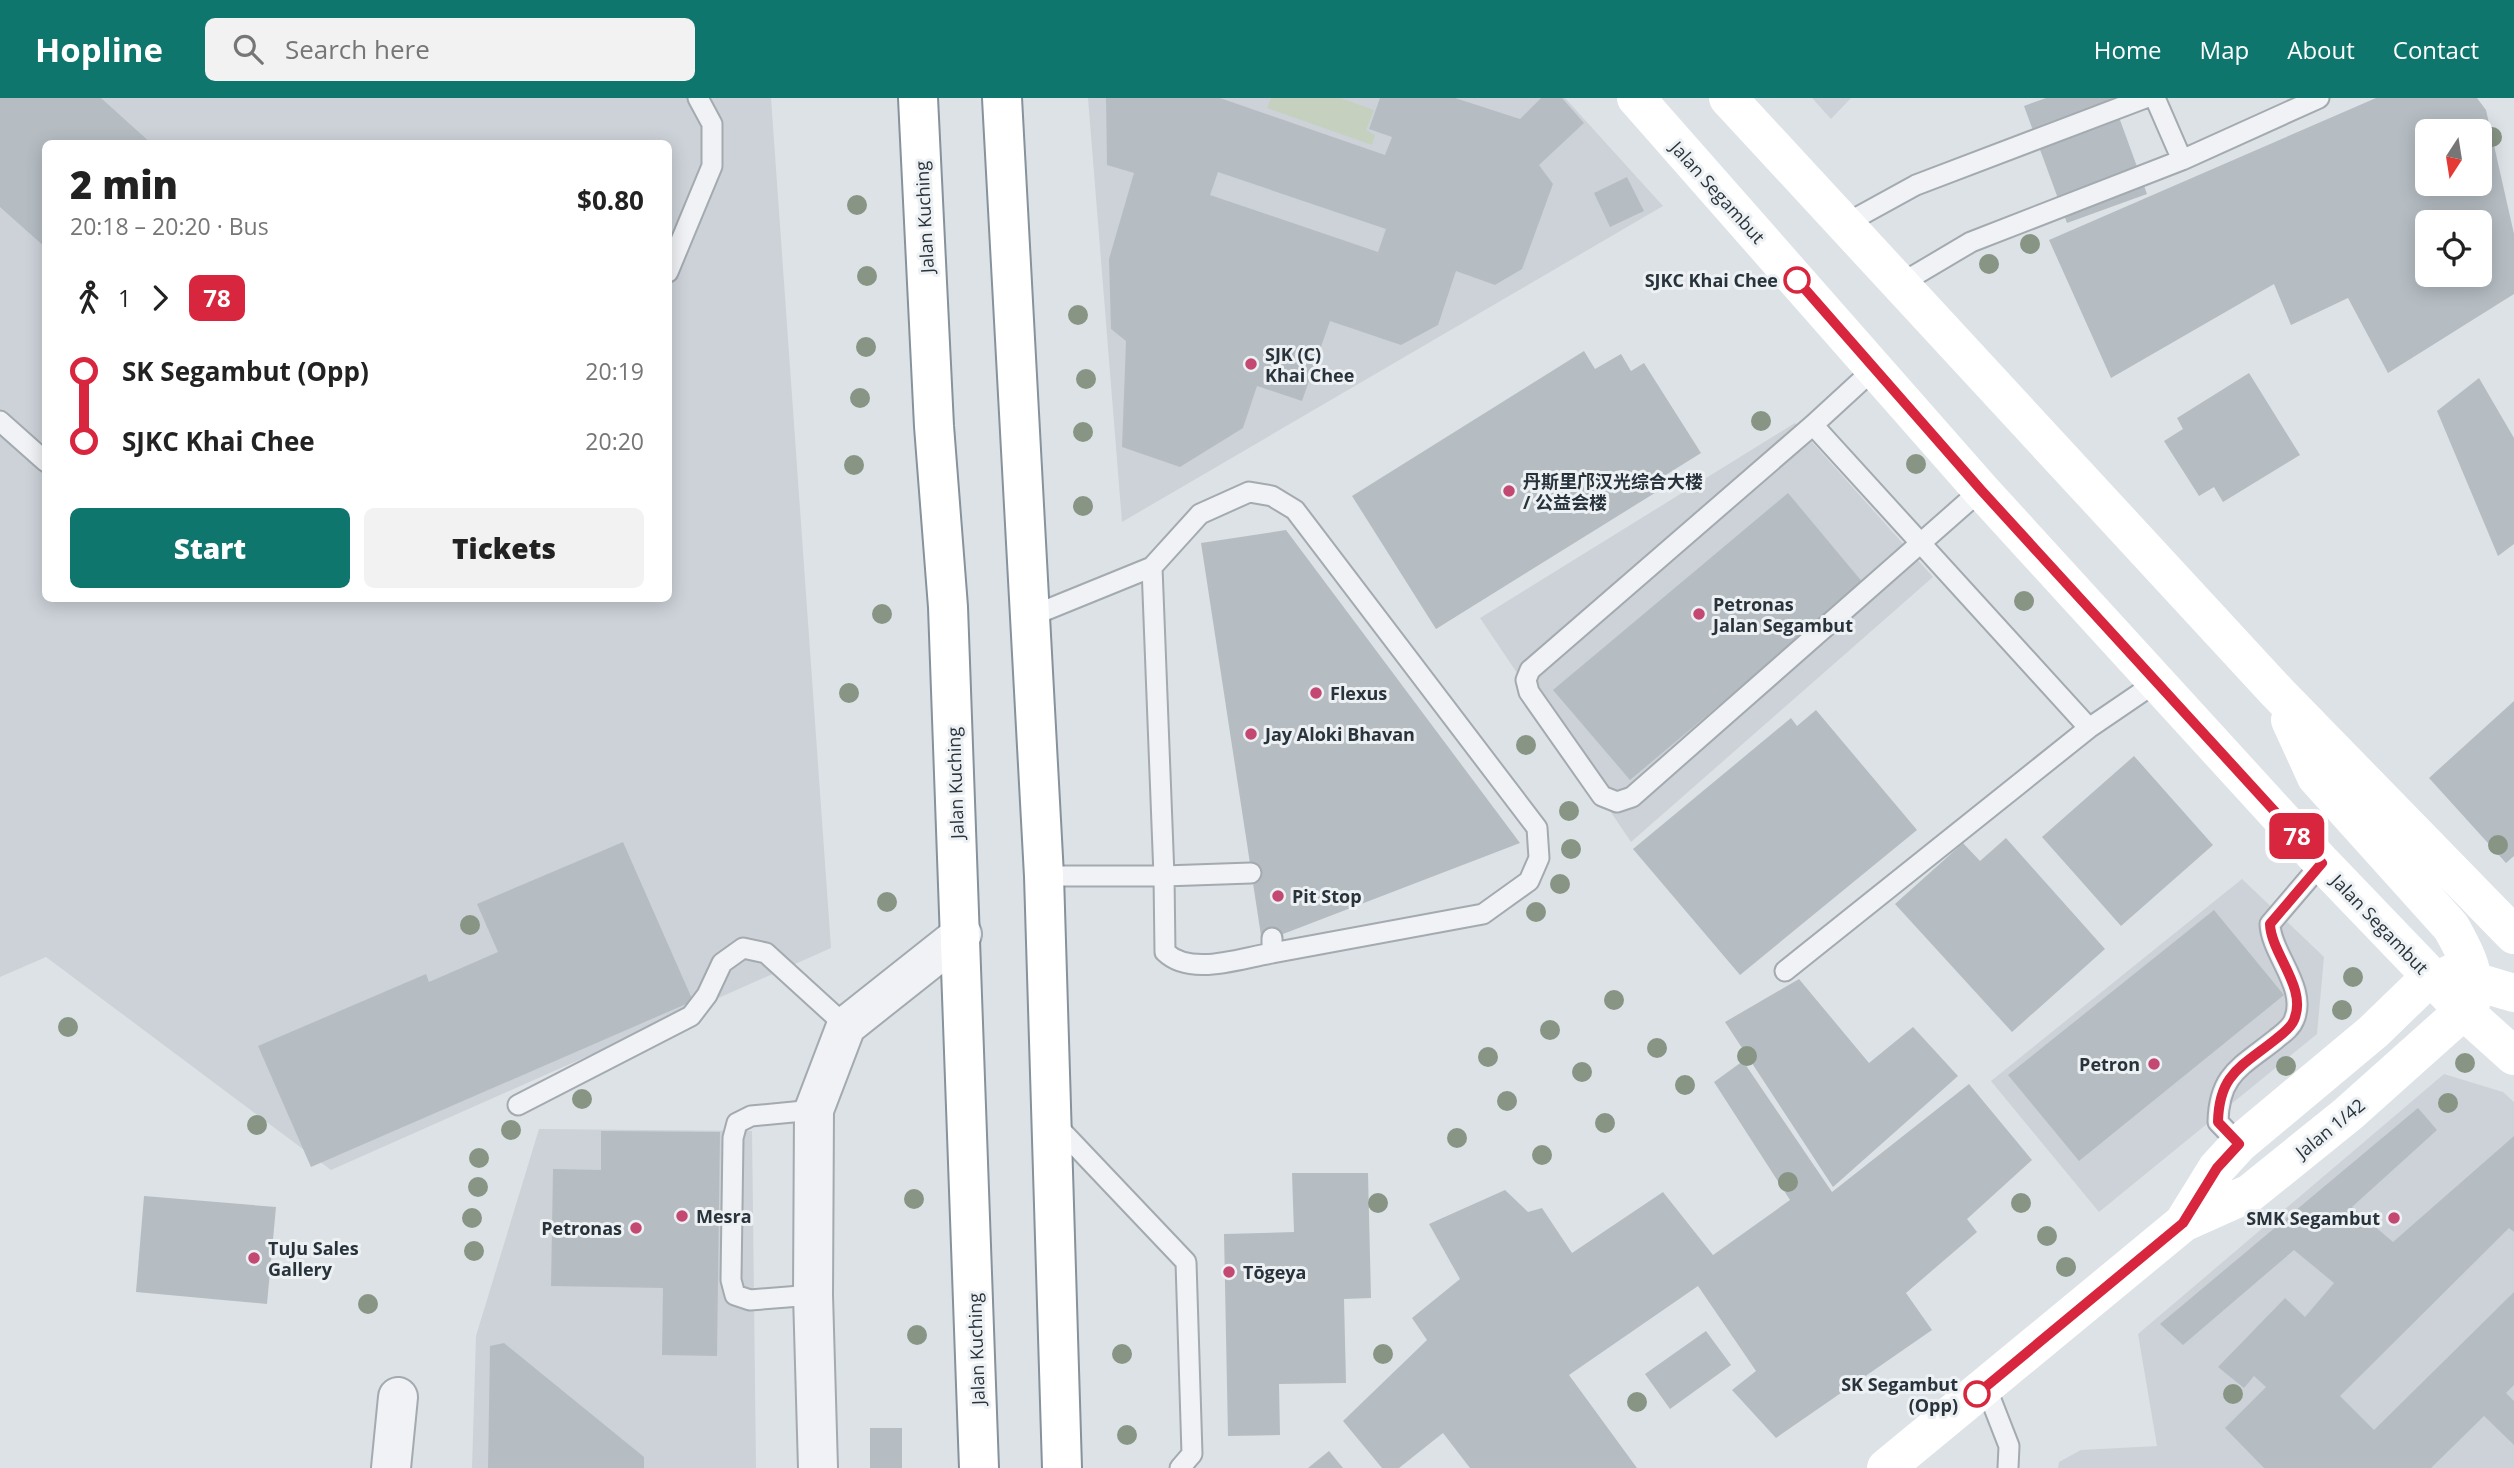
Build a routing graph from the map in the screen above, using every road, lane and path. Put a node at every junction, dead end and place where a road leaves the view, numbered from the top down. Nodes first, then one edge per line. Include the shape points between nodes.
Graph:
1 (698, 98) edge
2 (919, 98) edge
3 (1002, 98) edge
4 (1636, 98) edge
5 (2145, 98) edge
6 (2155, 98) edge
7 (2319, 98) edge
8 (1730, 99) edge
9 (2182, 160) junction
10 (1845, 224) junction
11 (672, 262) edge
12 (1900, 284) junction
13 (1874, 369) junction
14 (0, 421) edge
15 (1813, 425) junction
16 (42, 458) edge
17 (1981, 490) junction
18 (1920, 542) junction
19 (1152, 567) junction
20 (1028, 617) junction
21 (2158, 681) junction
22 (2277, 692) junction
23 (2089, 728) junction
24 (2322, 863) junction
25 (1251, 873) dead end
26 (1044, 876) junction
27 (1164, 876) junction
28 (962, 934) junction
29 (2514, 935) edge
30 (1785, 971) dead end
31 (2431, 976) junction
32 (2514, 993) edge
33 (2469, 996) junction
34 (846, 1026) junction
35 (2514, 1056) edge
36 (518, 1105) dead end
37 (814, 1110) junction
38 (1051, 1119) junction
39 (2239, 1144) junction
40 (2183, 1223) junction
41 (813, 1295) junction
42 (1986, 1387) junction
43 (398, 1397) dead end
44 (391, 1468) edge
45 (818, 1468) edge
46 (979, 1468) edge
47 (1062, 1468) edge
48 (1180, 1468) edge
49 (1886, 1468) edge
50 (2008, 1468) edge

1 - 11 lane via 712,124 712,166
2 - 28 main road, Jalan Kuching
3 - 20 main road
4 - 13 main road, Jalan Segambut
5 - 10 lane via 1916,185
6 - 9 lane
7 - 9 lane
8 - 10 main road
9 - 12 lane via 1971,242
10 - 12 main road
12 - 22 main road
13 - 15 lane
13 - 17 main road, Jalan Segambut
14 - 16 lane
15 - 18 lane
15 - 18 lane via 1530,670 1526,680 1529,692 1602,796 1616,803 1632,797
17 - 18 lane
17 - 21 main road, Jalan Segambut
18 - 23 lane
19 - 20 lane
19 - 27 lane
19 - 27 lane via 1200,514 1249,492 1272,496 1295,510 1537,828 1539,858 1529,881 1483,914 1272,946 1192,966 1174,961 1165,952
20 - 26 main road
21 - 23 lane
21 - 24 main road, Jalan Segambut
22 - 29 main road
22 - 33 main road via 2316,777 2451,927 2467,955
23 - 30 lane
24 - 31 main road, Jalan Segambut
24 - 39 lane via 2270,924 2270,939 2290,971 2295,1019 2227,1079 2218,1099 2218,1122
25 - 27 lane
26 - 27 lane
26 - 38 main road
28 - 34 street
28 - 46 main road, Jalan Kuching
31 - 33 main road via 2445,974
31 - 39 main road, Jalan 1/42 via 2373,1032
32 - 33 main road
33 - 35 main road
33 - 40 main road, Jalan 1/42 via 2348,1114 2250,1193
34 - 36 lane via 766,953 743,948 722,963 691,1016
34 - 37 street
37 - 41 street
37 - 41 lane via 751,1116 737,1123 731,1280 735,1294 750,1300
38 - 47 main road
38 - 48 lane via 1186,1262 1192,1454
39 - 40 main road, Jalan 1/42 via 2217,1168
40 - 42 main road, Jalan 1/42
41 - 45 street
42 - 49 main road, Jalan 1/42
42 - 50 lane via 2009,1446
43 - 44 street

